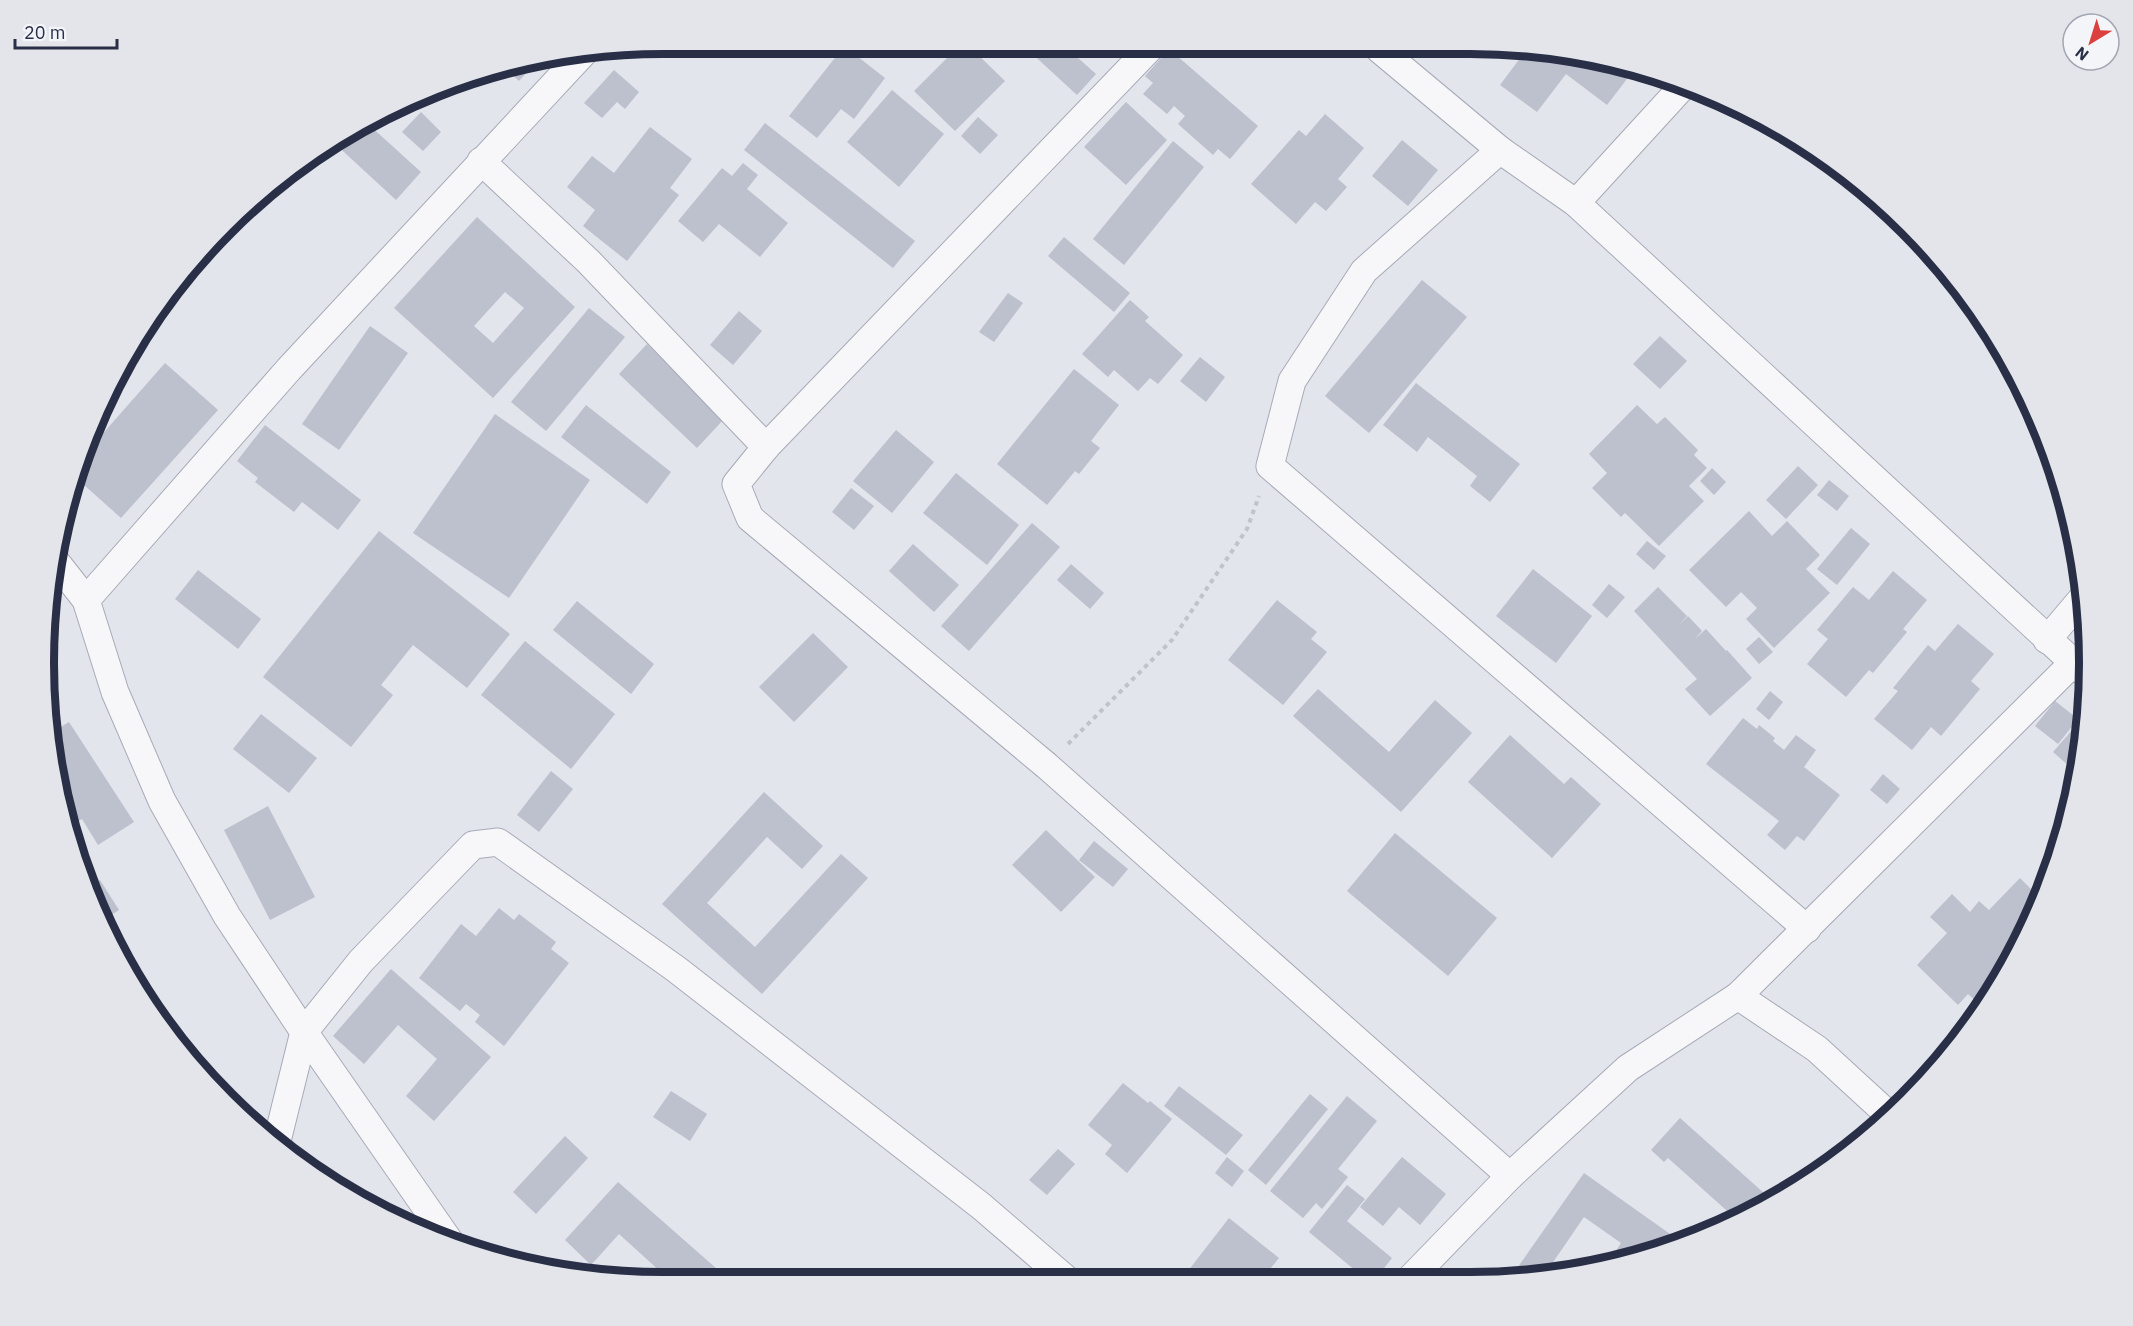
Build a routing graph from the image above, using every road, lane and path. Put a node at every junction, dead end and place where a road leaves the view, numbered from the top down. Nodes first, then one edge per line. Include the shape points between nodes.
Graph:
1 (1144, 54) edge
2 (1385, 54) edge
3 (576, 60) edge
4 (1679, 91) edge
5 (1500, 150) junction
6 (481, 161) junction
7 (1576, 203) junction
8 (765, 447) junction
9 (1270, 466) junction
10 (62, 569) edge
11 (86, 600) junction
12 (2076, 605) edge
13 (2047, 640) junction
14 (2079, 668) edge
15 (2079, 670) edge
16 (1047, 766) junction
17 (1807, 930) junction
18 (1738, 996) junction
19 (304, 1032) junction
20 (1884, 1110) edge
21 (278, 1135) edge
22 (1510, 1176) junction
23 (442, 1231) edge
24 (1058, 1272) edge
25 (1416, 1272) edge

1 - 8 street
2 - 5 street
3 - 6 street
4 - 7 street
5 - 7 street
5 - 9 street via 1364,271 1292,381
6 - 8 street via 588,261
6 - 11 street via 289,369
7 - 13 street
8 - 16 street via 736,484 750,518
9 - 16 path via 1247,529 1172,640
9 - 17 street
10 - 11 street
11 - 19 street via 115,692 162,801 227,916
12 - 13 street
13 - 14 street
15 - 17 street
16 - 22 street
17 - 18 street
18 - 20 street via 1817,1049
18 - 22 street via 1628,1068
19 - 21 street
19 - 23 street
19 - 24 street via 361,961 473,845 498,842 676,969 981,1206
22 - 25 street

